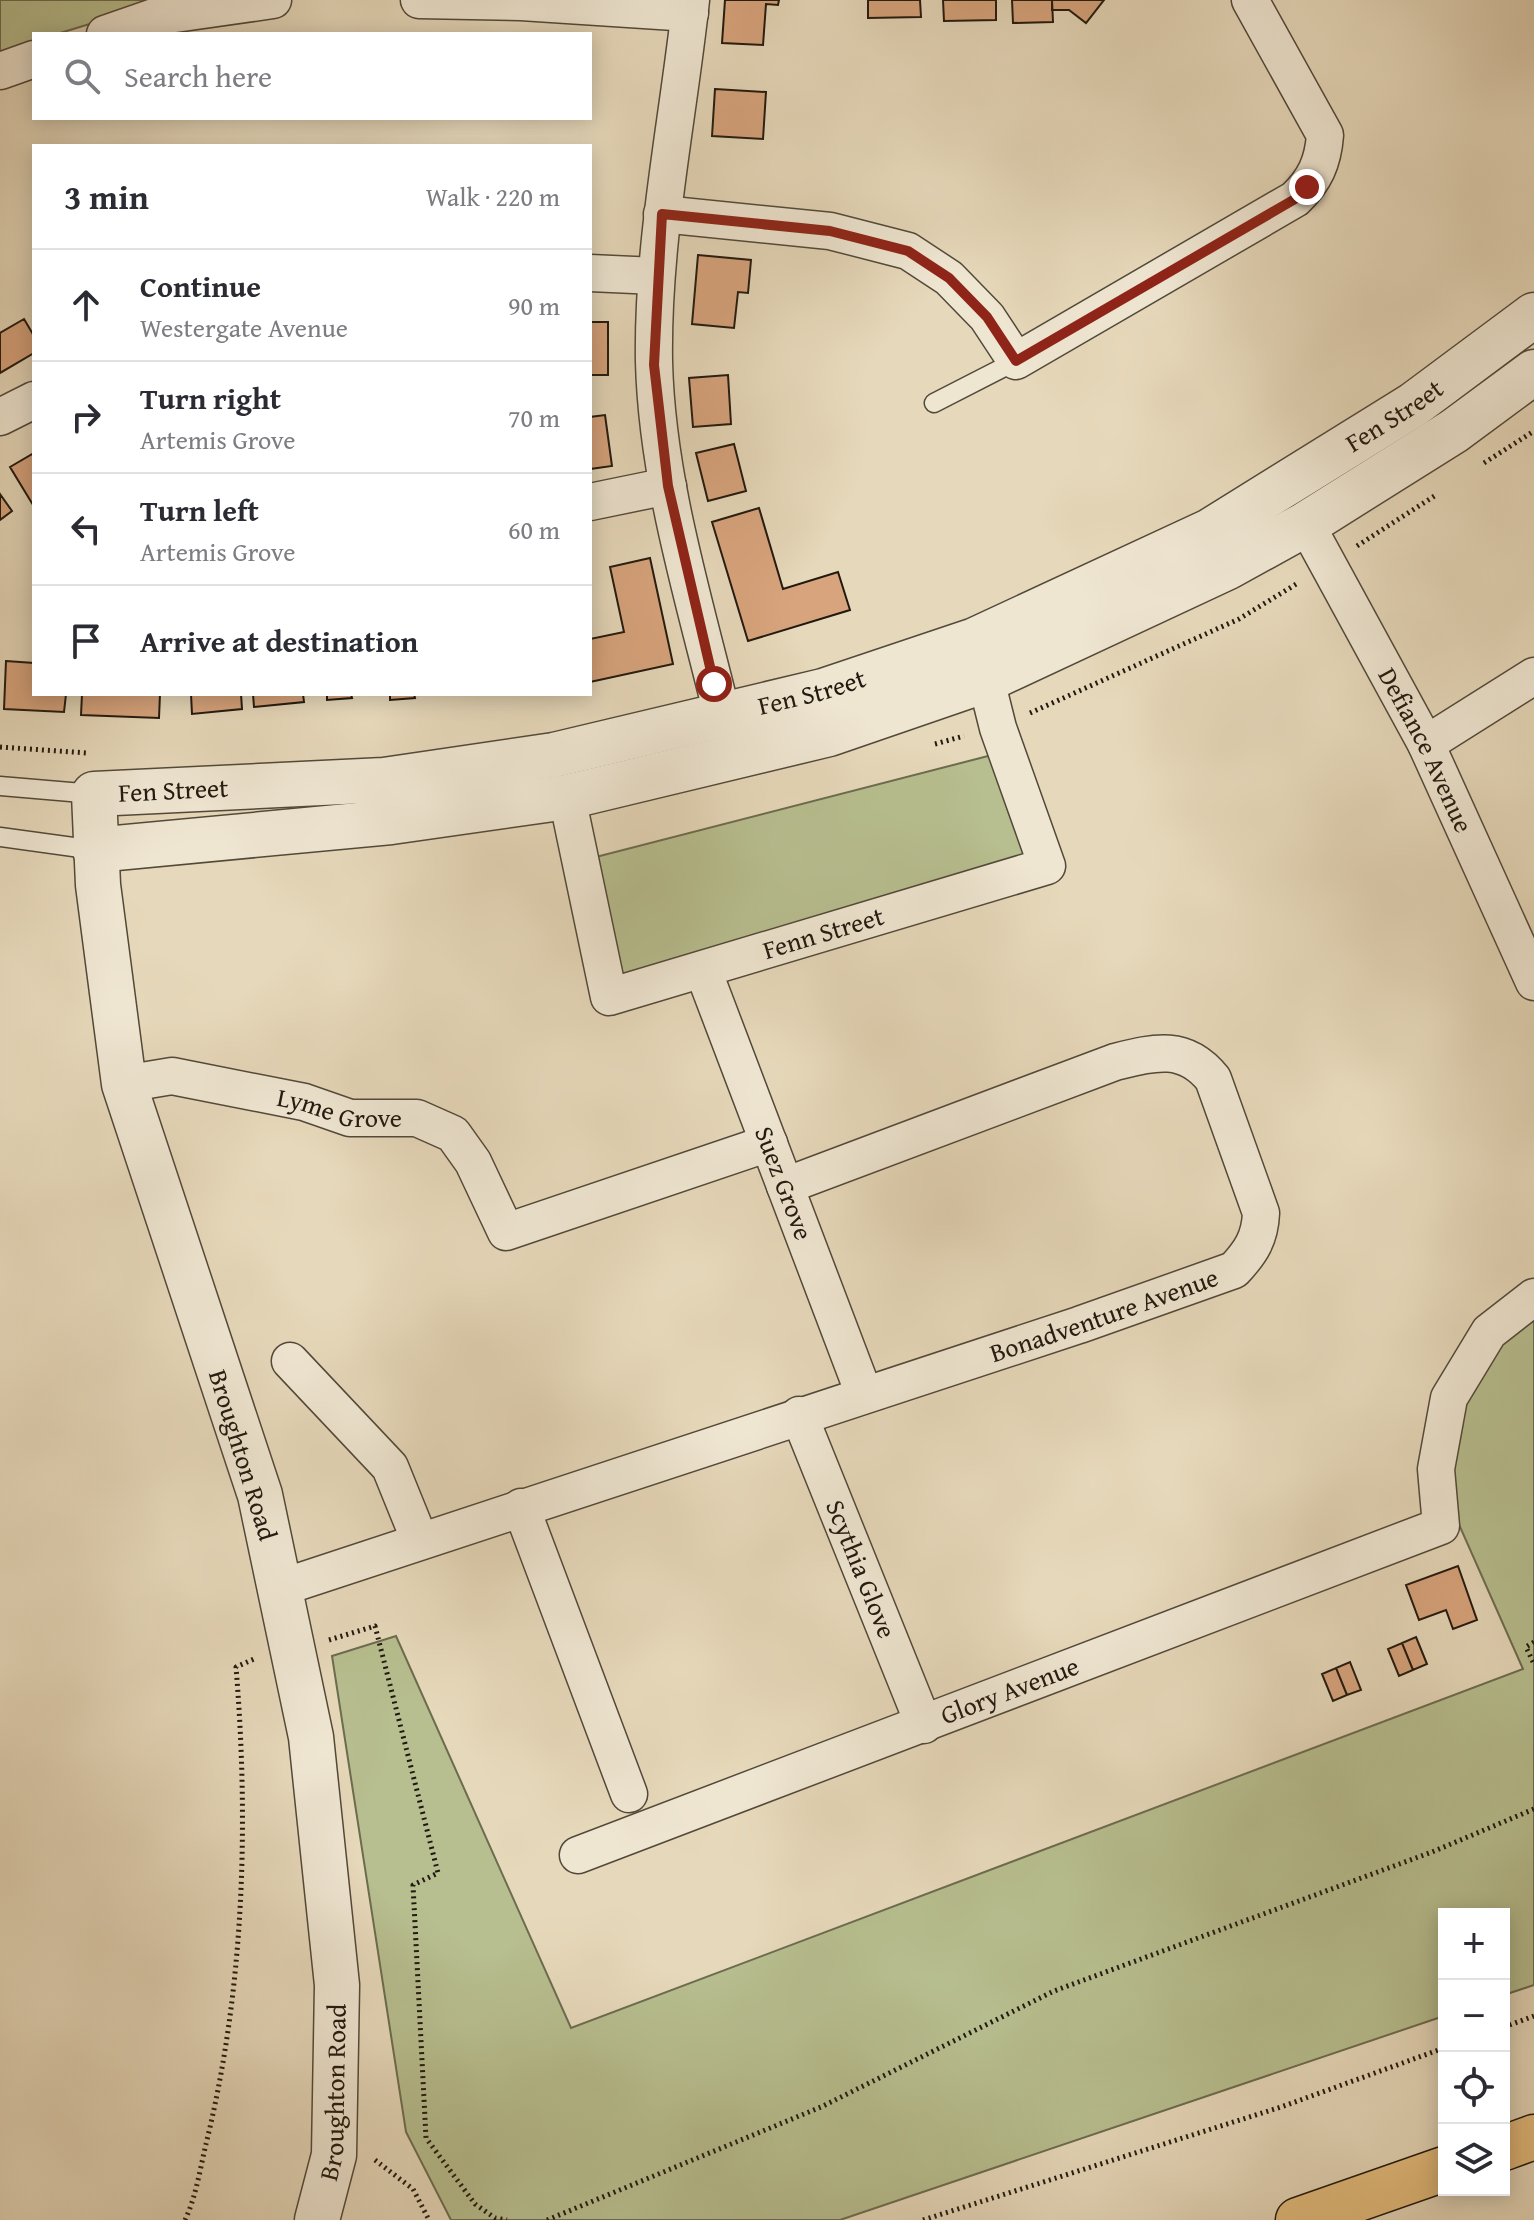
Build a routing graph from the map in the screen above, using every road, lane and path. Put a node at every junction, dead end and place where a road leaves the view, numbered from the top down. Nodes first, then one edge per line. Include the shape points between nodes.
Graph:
1 (273, 0) edge
2 (419, 0) edge
3 (1250, 0) edge
4 (690, 6) edge
5 (111, 32) edge
6 (32, 60) edge
7 (0, 71) edge
8 (662, 214) junction
9 (592, 273) edge
10 (656, 276) junction
11 (1534, 315) edge
12 (1016, 361) junction
13 (1534, 372) edge
14 (32, 401) edge
15 (934, 403) dead end
16 (0, 417) edge
17 (668, 486) junction
18 (592, 502) edge
19 (1306, 524) junction
20 (1534, 676) edge
21 (986, 680) junction
22 (722, 714) junction
23 (1426, 744) junction
24 (0, 747) edge
25 (92, 774) junction
26 (0, 786) edge
27 (567, 797) junction
28 (0, 837) edge
29 (95, 850) junction
30 (703, 970) junction
31 (1534, 982) edge
32 (124, 1084) junction
33 (769, 1143) junction
34 (785, 1186) junction
35 (1534, 1297) edge
36 (290, 1361) dead end
37 (864, 1394) junction
38 (799, 1415) junction
39 (521, 1507) junction
40 (420, 1541) junction
41 (280, 1588) junction
42 (1534, 1642) edge
43 (315, 1644) dead end
44 (257, 1658) dead end
45 (1534, 1664) edge
46 (924, 1725) junction
47 (629, 1794) dead end
48 (1534, 1809) edge
49 (578, 1855) dead end
50 (1534, 2016) edge
51 (1510, 2025) edge
52 (1438, 2050) edge
53 (1534, 2137) edge
54 (1510, 2146) edge
55 (334, 2155) junction
56 (1438, 2171) edge
57 (185, 2220) edge
58 (317, 2220) edge
59 (429, 2220) edge
60 (507, 2220) edge
61 (547, 2220) edge
62 (923, 2220) edge
63 (1298, 2220) edge

1 - 5 street via 154,17
2 - 4 street
3 - 12 street via 1325,135 1324,155 1307,187 1282,207
4 - 8 street
6 - 7 street
8 - 10 street
8 - 12 street via 830,231 908,251 949,278 987,317
9 - 10 street
10 - 17 street via 654,365
11 - 22 street, Fen Street via 1413,405 1210,531 975,640 823,691
12 - 15 lane
13 - 19 street, Fen Street via 1454,431
14 - 16 street
17 - 18 street
17 - 22 street
19 - 21 street, Fen Street via 1228,567
19 - 23 street, Defiance Avenue
20 - 23 street
21 - 27 street, Fen Street via 829,734
21 - 30 street, Fenn Street via 1047,866
22 - 25 street, Fen Street via 554,755 384,780
23 - 31 street, Defiance Avenue
24 - 25 path
25 - 26 lane, Fen Street
25 - 29 street, Broughton Road
27 - 29 street, Fen Street via 391,822
27 - 30 street, Fenn Street via 609,997
28 - 29 lane, Fen Street
29 - 32 street, Broughton Road
30 - 33 street, Suez Grove
32 - 33 street, Lyme Grove via 172,1076 304,1102 350,1118 417,1118 453,1134 473,1162 506,1232
32 - 41 street, Broughton Road via 260,1495
33 - 34 street, Suez Grove
34 - 37 street, Suez Grove
34 - 37 street, Bonadventure Avenue via 1115,1062 1152,1053 1182,1055 1200,1063 1213,1079 1261,1213 1260,1233 1234,1270
35 - 46 street, Glory Avenue via 1489,1332 1449,1398 1436,1469 1441,1526
36 - 40 street via 390,1467
37 - 38 street, Bonadventure Avenue
38 - 39 street, Bonadventure Avenue
38 - 46 street, Scythia Glove
39 - 40 street, Bonadventure Avenue
39 - 47 street
40 - 41 street, Bonadventure Avenue
41 - 55 street, Broughton Road via 311,1737 337,1985
42 - 45 path via 1526,1647
43 - 60 path via 375,1626 438,1873 413,1885 426,2138 475,2204
44 - 57 path via 236,1667 243,1754 239,1916 219,2091
46 - 49 street, Glory Avenue
48 - 61 path via 1054,1991 821,2107
50 - 51 path
52 - 62 path via 1281,2107
53 - 54 highway
55 - 58 street, Broughton Road
55 - 59 path via 376,2160 413,2189
56 - 63 highway

